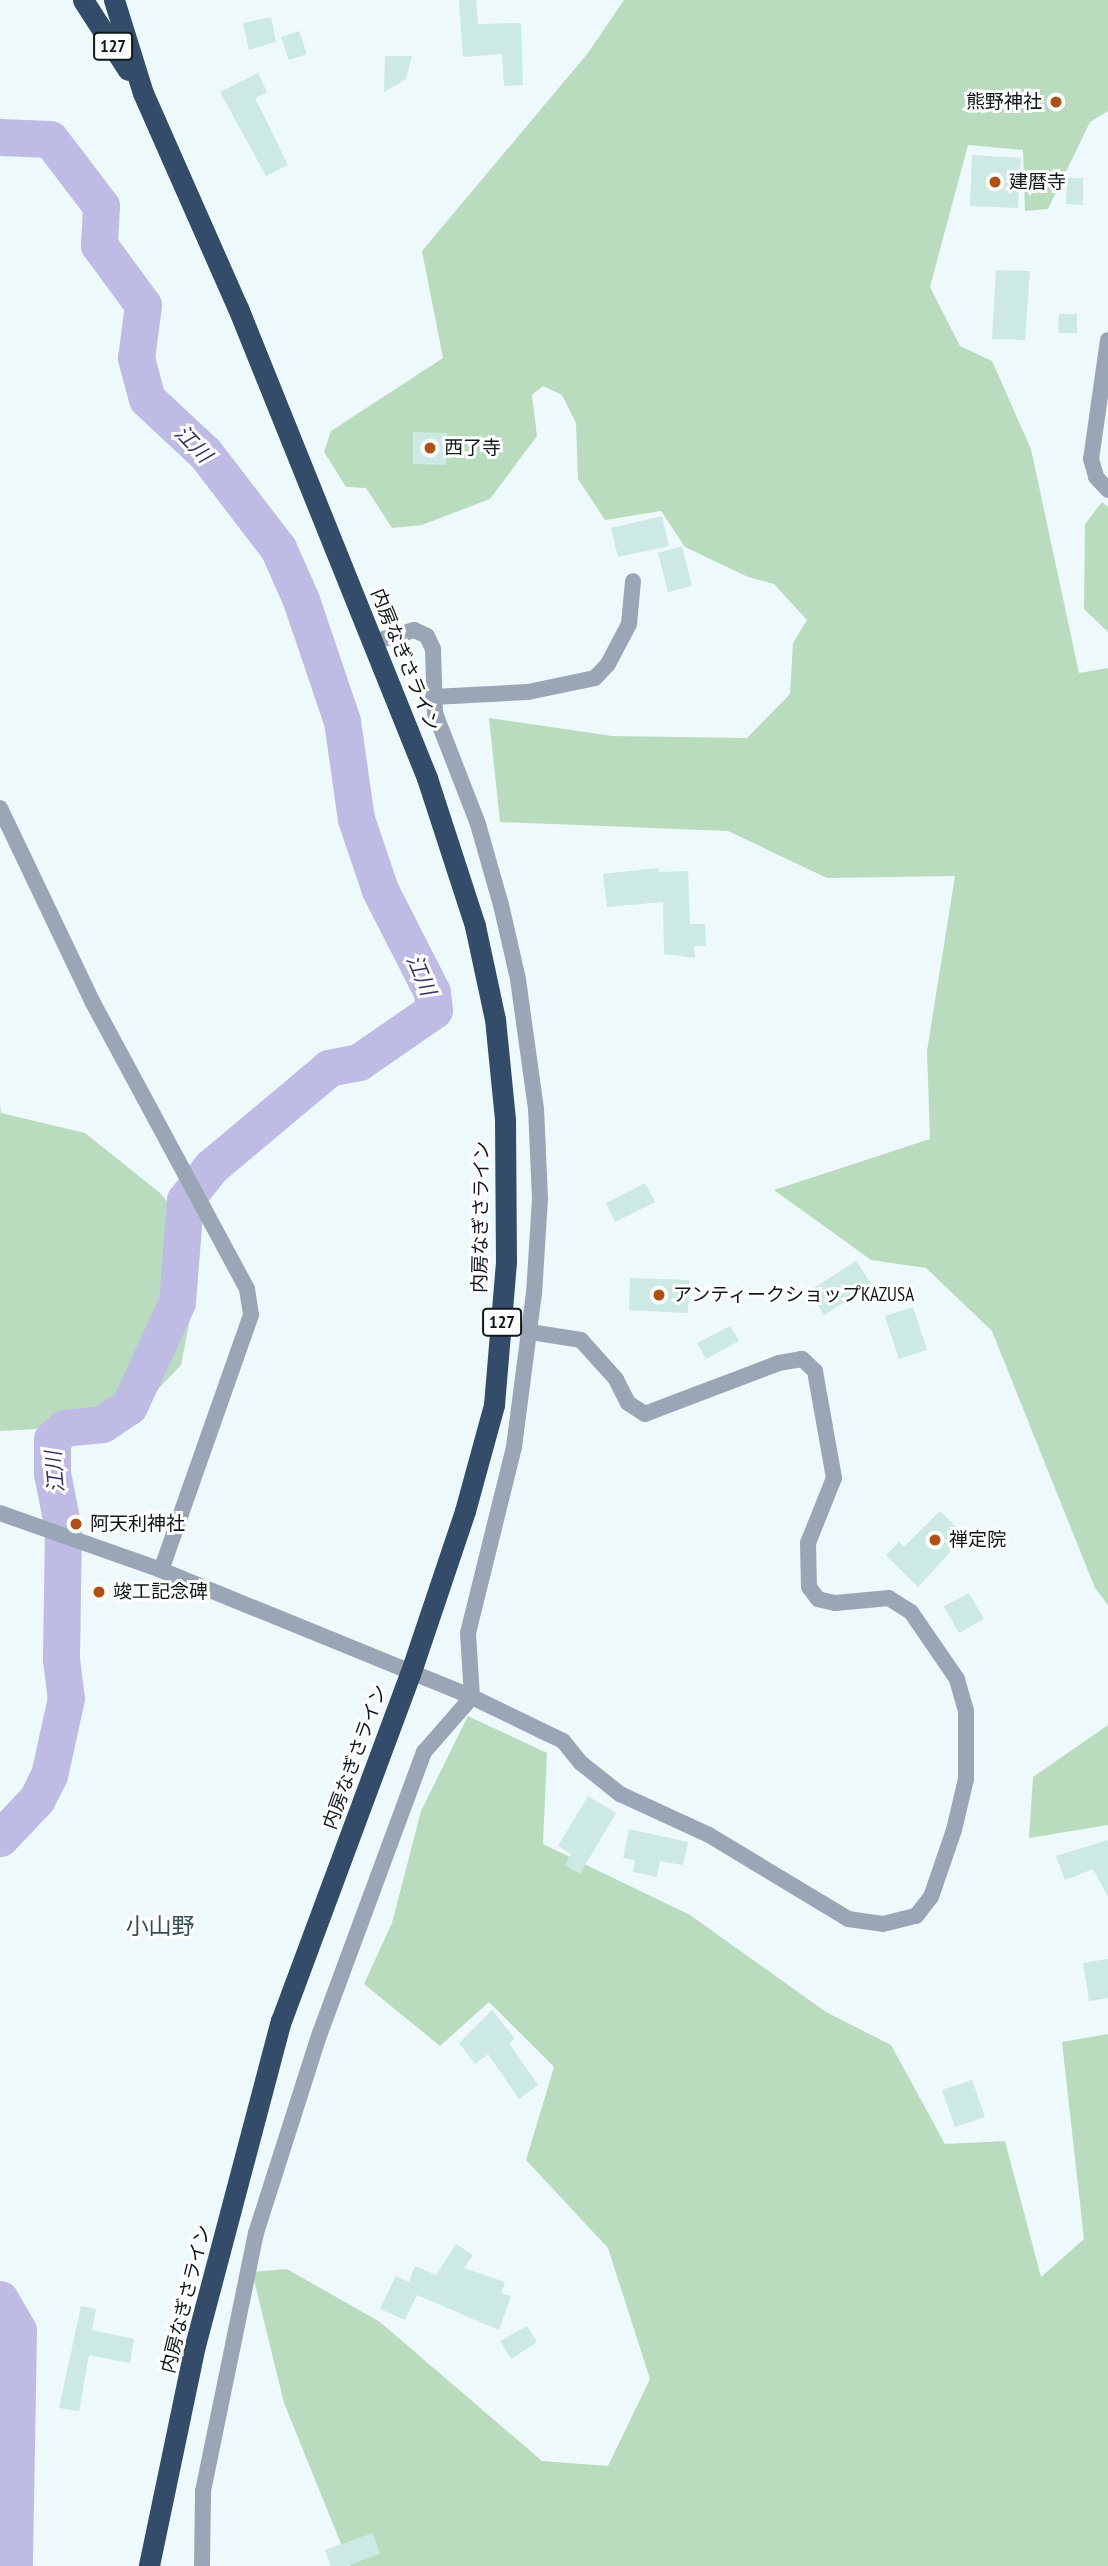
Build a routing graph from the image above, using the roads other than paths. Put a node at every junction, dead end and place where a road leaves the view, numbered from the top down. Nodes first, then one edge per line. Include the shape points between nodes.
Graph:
1 (83, 0) edge
2 (114, 0) edge
3 (143, 93) junction
4 (1108, 340) edge
5 (1108, 490) edge
6 (634, 581) dead end
7 (373, 642) junction
8 (433, 697) junction
9 (0, 808) edge
10 (530, 1332) junction
11 (0, 1513) edge
12 (161, 1570) junction
13 (410, 1674) junction
14 (472, 1697) junction
15 (149, 2566) edge
16 (202, 2566) edge

1 - 3 highway, 内房なぎさライン / 127
2 - 3 highway, 内房なぎさライン / 127
3 - 7 highway, 内房なぎさライン / 127 via 238,308
4 - 5 street via 1091,459 1096,477
6 - 8 street via 629,624 608,664 595,678 528,692
7 - 8 street via 414,630 427,636 433,649
7 - 13 highway, 内房なぎさライン / 127 via 428,778 475,926 495,1019 505,1120 506,1262 494,1405 465,1511
8 - 10 street via 491,864 530,1049 540,1199
9 - 12 street via 92,1002 247,1289 251,1315
10 - 14 street via 514,1447 468,1633
10 - 14 street via 581,1340 616,1379 628,1403 645,1414 779,1363 802,1359 815,1371 834,1478 808,1543 809,1587 818,1599 835,1603 889,1598 911,1612 957,1679 966,1711 966,1779 931,1896 916,1916 883,1924 848,1919 709,1835 621,1794 563,1741
11 - 12 street
12 - 13 street
13 - 14 street
13 - 15 highway, 内房なぎさライン / 127 via 281,2020 195,2345
14 - 16 street via 424,1752 320,2033 256,2233 203,2491

